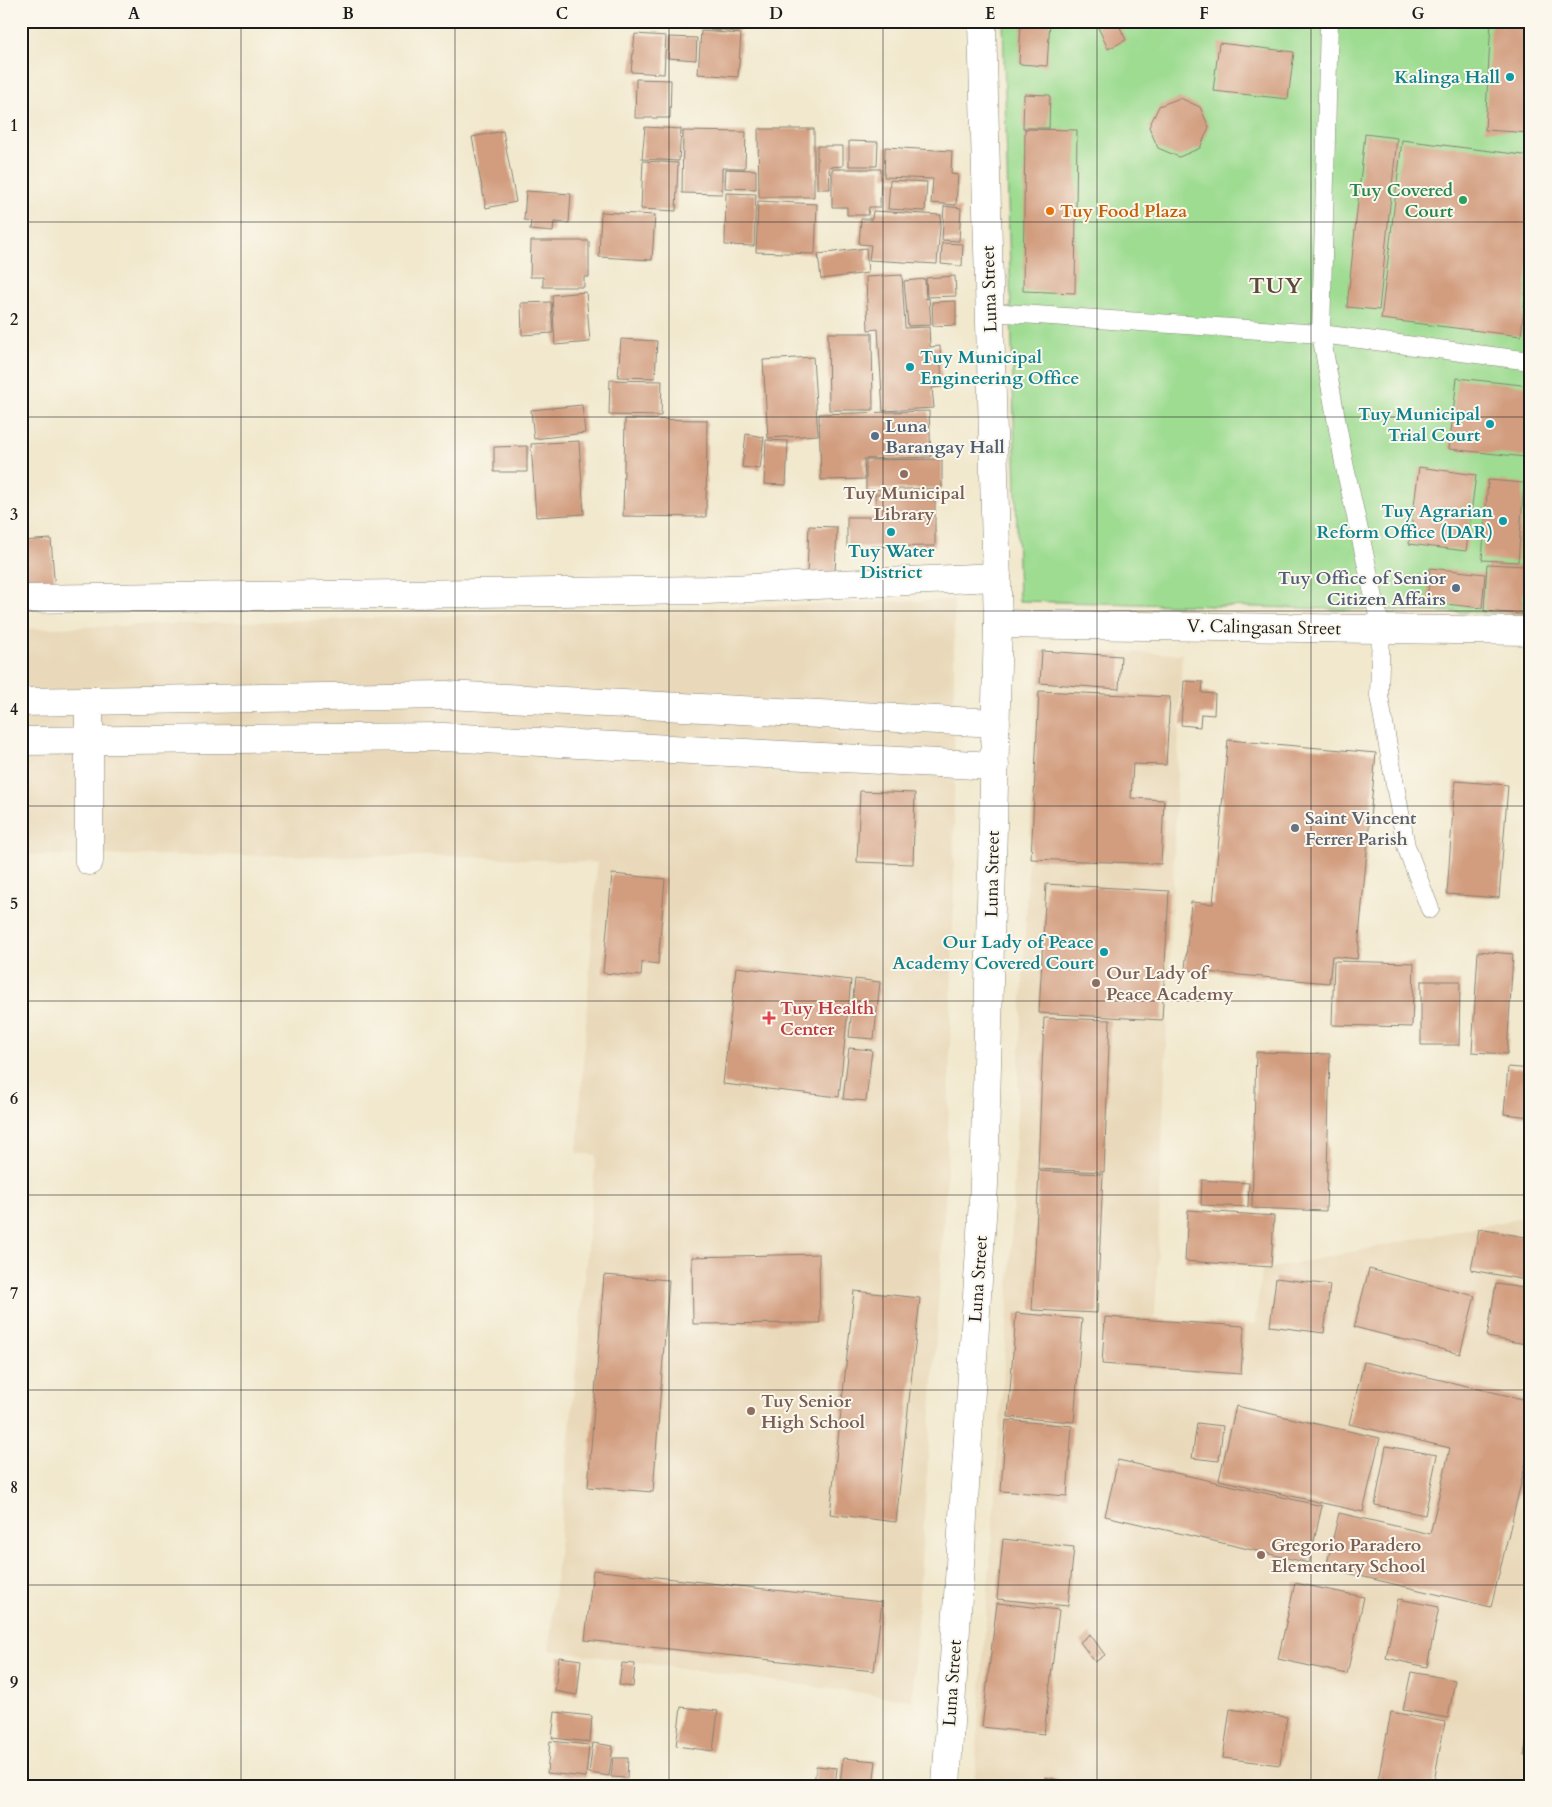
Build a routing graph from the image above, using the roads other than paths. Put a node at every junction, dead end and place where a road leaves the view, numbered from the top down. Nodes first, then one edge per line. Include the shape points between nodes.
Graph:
1 (982, 21) edge
2 (1329, 21) edge
3 (990, 312) junction
4 (1321, 334) junction
5 (1531, 361) edge
6 (997, 577) junction
7 (21, 598) edge
8 (998, 624) junction
9 (1381, 629) junction
10 (1531, 631) edge
11 (89, 701) junction
12 (21, 702) edge
13 (996, 723) junction
14 (89, 740) junction
15 (21, 741) edge
16 (995, 766) junction
17 (89, 860) dead end
18 (1430, 909) dead end
19 (946, 1786) edge

1 - 3 street, Luna Street
2 - 4 lane
3 - 4 lane
3 - 6 street, Luna Street
4 - 5 lane
4 - 9 lane via 1344,463
6 - 7 street via 706,590
6 - 8 street, Luna Street
8 - 9 street, V. Calingasan Street
8 - 13 street, Luna Street
9 - 10 street, V. Calingasan Street
9 - 18 lane via 1379,696 1406,846
11 - 12 street
11 - 13 street via 446,695
11 - 14 street
13 - 16 street, Luna Street
14 - 15 street
14 - 16 street via 444,737
14 - 17 street
16 - 19 street, Luna Street via 984,1185

